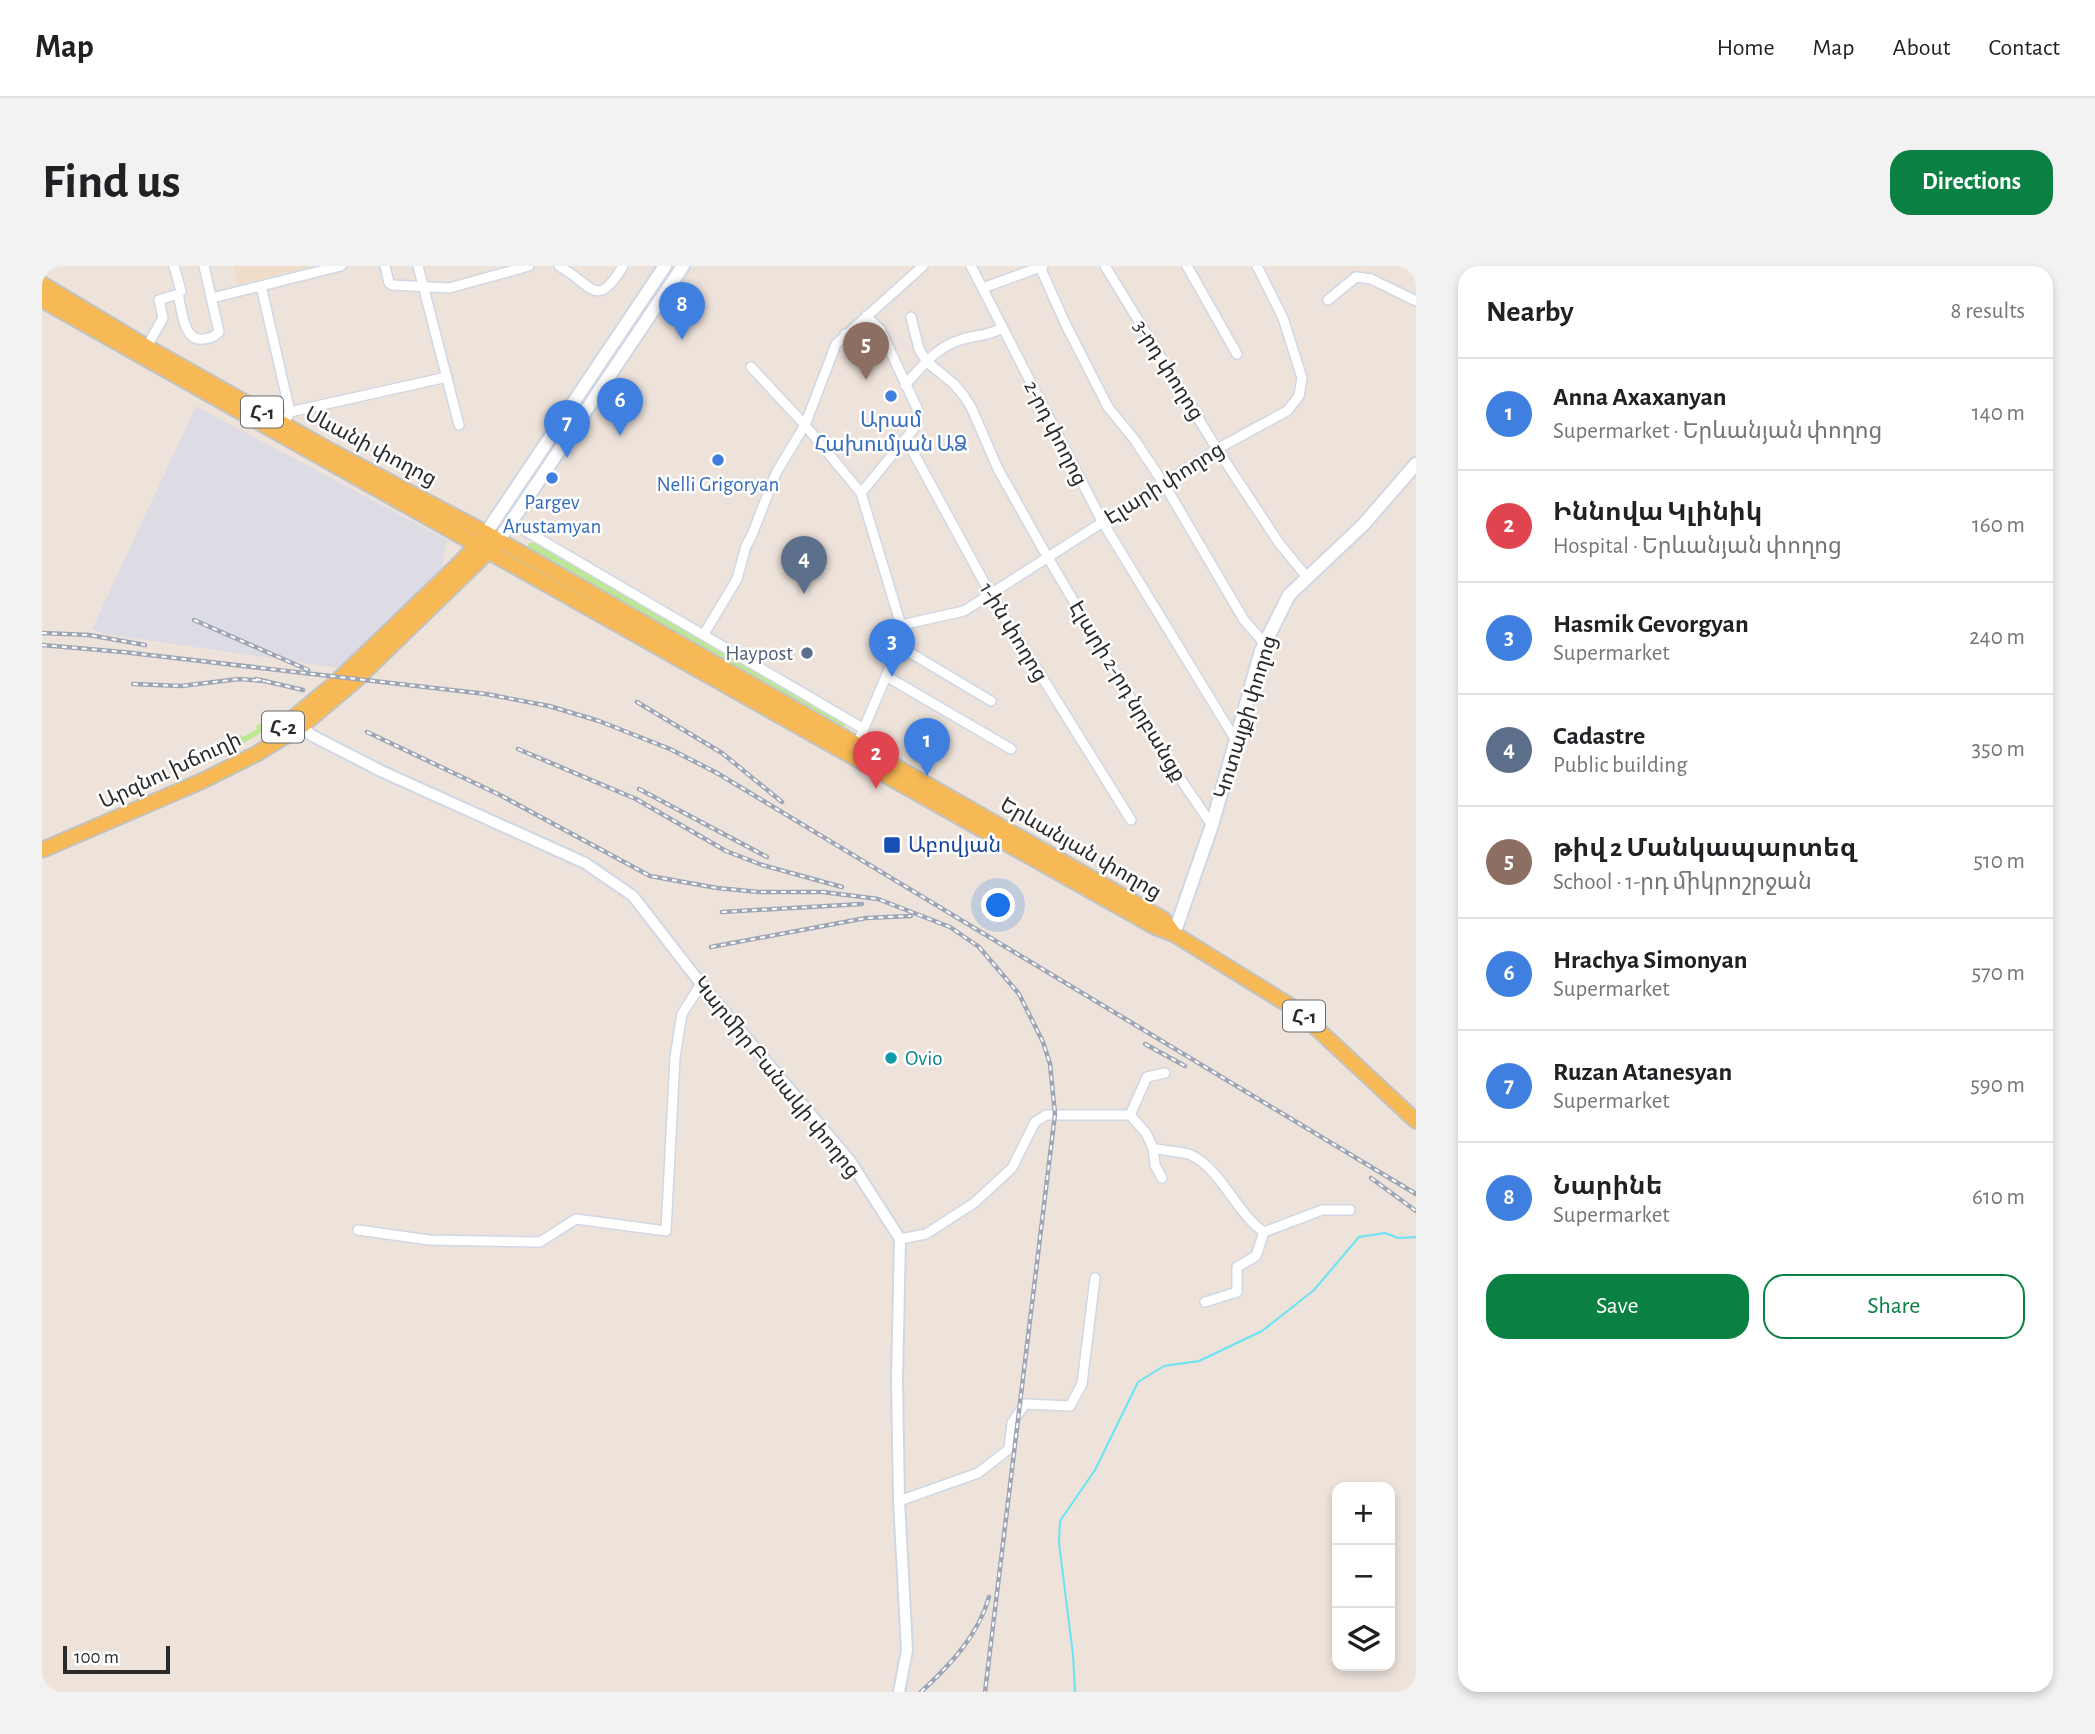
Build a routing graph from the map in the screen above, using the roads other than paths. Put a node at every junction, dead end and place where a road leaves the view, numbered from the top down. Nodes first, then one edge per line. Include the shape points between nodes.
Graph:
1 (174, 266) edge
2 (204, 266) edge
3 (341, 266) edge
4 (385, 266) edge
5 (418, 266) edge
6 (529, 266) edge
7 (559, 266) edge
8 (623, 266) edge
9 (665, 266) edge
10 (683, 266) edge
11 (923, 266) edge
12 (971, 266) edge
13 (1042, 266) edge
14 (1105, 266) edge
15 (1187, 266) edge
16 (1257, 266) edge
17 (42, 284) edge
18 (423, 285) junction
19 (261, 286) junction
20 (983, 288) junction
21 (178, 295) junction
22 (212, 298) junction
23 (42, 300) edge
24 (1328, 300) dead end
25 (1416, 301) edge
26 (866, 316) junction
27 (911, 317) dead end
28 (1002, 328) junction
29 (845, 334) junction
30 (883, 336) junction
31 (144, 352) junction
32 (1237, 354) dead end
33 (927, 362) junction
34 (751, 367) dead end
35 (447, 377) junction
36 (905, 385) junction
37 (287, 418) junction
38 (459, 425) dead end
39 (805, 425) junction
40 (906, 439) junction
41 (1217, 449) junction
42 (1416, 464) edge
43 (1164, 484) junction
44 (861, 493) junction
45 (1102, 521) junction
46 (512, 523) junction
47 (488, 542) junction
48 (1047, 556) junction
49 (1307, 576) junction
50 (991, 595) junction
51 (901, 625) junction
52 (704, 634) junction
53 (1265, 644) junction
54 (899, 646) junction
55 (886, 676) junction
56 (991, 701) dead end
57 (303, 721) junction
58 (864, 729) junction
59 (1235, 739) junction
60 (854, 749) junction
61 (1011, 749) dead end
62 (1131, 820) dead end
63 (1212, 825) junction
64 (42, 842) edge
65 (42, 850) edge
66 (1174, 934) junction
67 (701, 984) junction
68 (1165, 1073) dead end
69 (1130, 1115) junction
70 (1416, 1121) edge
71 (1153, 1148) junction
72 (1162, 1178) dead end
73 (1349, 1210) dead end
74 (358, 1230) dead end
75 (1264, 1232) junction
76 (900, 1239) junction
77 (1095, 1278) dead end
78 (1205, 1302) dead end
79 (899, 1501) junction
80 (899, 1692) edge

1 - 21 street via 181,291
2 - 22 street
3 - 19 street
4 - 18 street via 392,285
5 - 18 street
6 - 18 street via 449,288
7 - 8 street via 594,291 610,286
9 - 47 main road
10 - 46 main road
11 - 26 street
12 - 20 street, 2-րդ փողոց
13 - 20 street
13 - 43 street via 1108,407
14 - 41 street, 3-րդ փողոց
15 - 32 street
16 - 41 street, Էլարի փողոց via 1283,318 1302,378 1299,396 1287,411
17 - 31 main road, Սևանի փողոց / Հ-1
18 - 35 street
19 - 22 street
19 - 37 street
20 - 28 street, 2-րդ փողոց
21 - 22 street via 188,332 197,340 213,338 219,332
21 - 31 street via 159,300 163,318
23 - 31 main road, Սևանի փողոց / Հ-1
24 - 25 street via 1356,277 1371,278
26 - 29 street
26 - 30 street
27 - 33 street
28 - 33 street via 960,340
28 - 45 street, 2-րդ փողոց
29 - 30 street
29 - 39 street via 836,344
30 - 36 street
31 - 37 main road, Սևանի փողոց / Հ-1
31 - 47 main road, Սևանի փողոց / Հ-1
33 - 36 street
33 - 48 street, Էլարի 2-րդ նրբանցք via 964,396 994,462
34 - 39 street
35 - 37 street
35 - 38 street
36 - 40 street via 918,417
37 - 47 main road, Սևանի փողոց / Հ-1
39 - 44 street
39 - 52 street via 776,473 737,579
40 - 44 street
40 - 50 street, 1-ին փողոց
41 - 43 street, Էլարի փողոց
41 - 49 street, 3-րդ փողոց via 1279,543
42 - 49 main road, Կոտայքի փողոց via 1364,524
43 - 45 street, Էլարի փողոց
43 - 53 street via 1244,620
44 - 51 street
45 - 48 street, Էլարի փողոց
45 - 59 street, 2-րդ փողոց
46 - 47 main road
46 - 52 street
47 - 57 main road, Հ-2 via 355,681
47 - 60 main road, Երևանյան փողոց / Հ-1
48 - 50 street, Էլարի փողոց
48 - 63 street, Էլարի 2-րդ նրբանցք via 1166,758
49 - 53 main road, Կոտայքի փողոց via 1289,595
50 - 51 street, Էլարի փողոց via 964,611
50 - 62 street, 1-ին փողոց
51 - 54 street
52 - 58 street
53 - 59 main road, Կոտայքի փողոց
54 - 55 street
54 - 56 street
55 - 58 street
55 - 61 street
57 - 64 main road, Հ-2 via 210,769
57 - 65 main road, Արզնու խճուղի / Հ-2 via 256,754 202,781
57 - 67 street, Կարմիր Բանակի փողոց via 311,735 381,771 585,863 633,897
58 - 60 street
59 - 63 main road, Կոտայքի փողոց
60 - 66 main road, Երևանյան փողոց / Հ-1 via 1155,928
63 - 66 main road, Կոտայքի փողոց
66 - 70 main road, Հ-1 via 1297,1010
67 - 74 street via 682,1014 675,1057 666,1231 576,1219 540,1242 429,1240
67 - 76 street, Կարմիր Բանակի փողոց via 850,1161
68 - 69 street via 1147,1077
69 - 71 street
69 - 76 street via 1046,1115 1035,1122 1012,1168 974,1203 926,1234
71 - 72 street
71 - 75 street via 1188,1153 1200,1160
73 - 75 street via 1322,1210
75 - 78 street via 1256,1256 1237,1267 1237,1292
76 - 79 street
77 - 79 street via 1082,1384 1070,1406 1025,1404 1012,1423 1010,1449 978,1473
79 - 80 street via 907,1650

